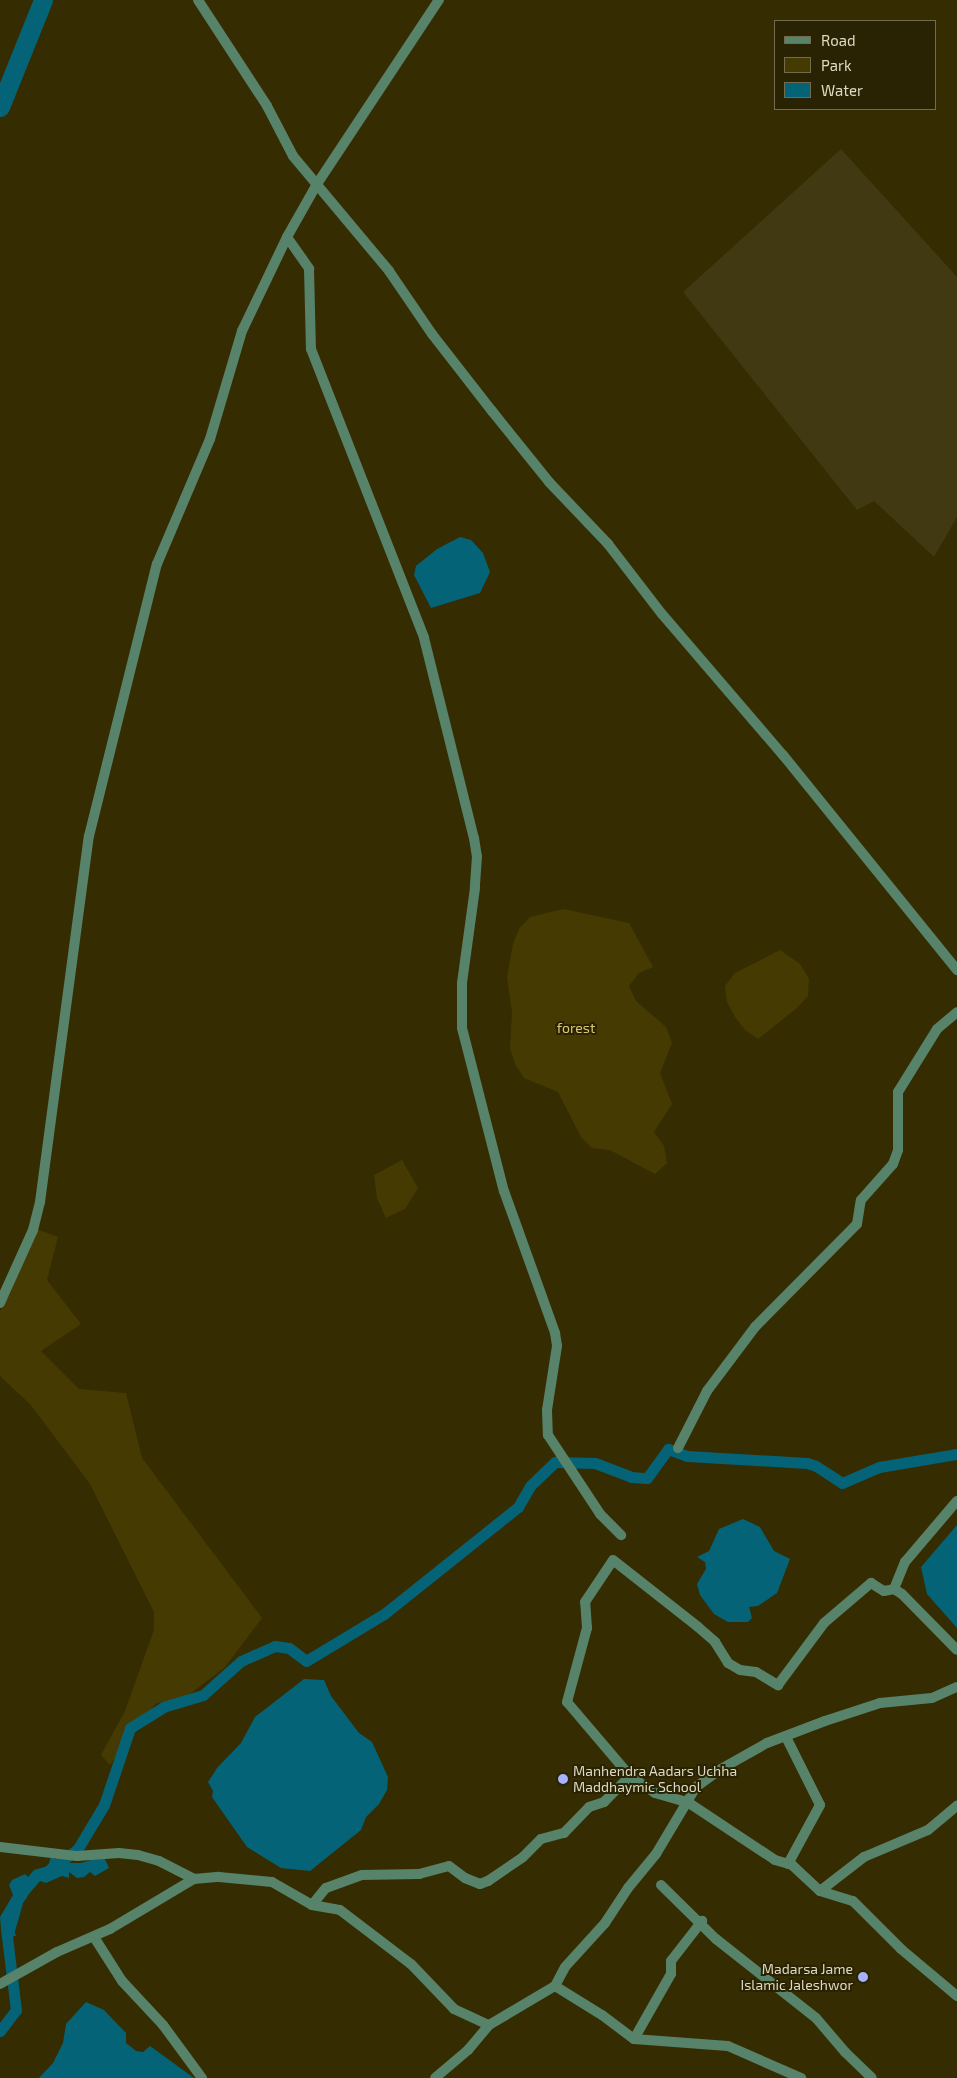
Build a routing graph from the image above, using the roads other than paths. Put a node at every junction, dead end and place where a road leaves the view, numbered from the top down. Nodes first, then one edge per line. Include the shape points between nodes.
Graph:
1 (198, 0) edge
2 (439, 0) edge
3 (317, 184) junction
4 (287, 237) junction
5 (957, 970) edge
6 (957, 1012) edge
7 (0, 1303) edge
8 (678, 1448) dead end
9 (957, 1501) edge
10 (621, 1535) dead end
11 (894, 1589) junction
12 (957, 1650) edge
13 (957, 1687) edge
14 (786, 1737) junction
15 (630, 1776) junction
16 (689, 1804) junction
17 (957, 1806) edge
18 (0, 1847) edge
19 (788, 1864) junction
20 (194, 1879) junction
21 (662, 1885) dead end
22 (820, 1891) junction
23 (312, 1905) junction
24 (702, 1921) junction
25 (94, 1937) junction
26 (0, 1984) edge
27 (555, 1986) junction
28 (957, 1996) edge
29 (489, 2025) junction
30 (634, 2039) junction
31 (202, 2078) edge
32 (435, 2078) edge
33 (801, 2078) edge
34 (872, 2078) edge

1 - 3 street via 267,106 293,156
2 - 3 street
3 - 4 street
3 - 5 street via 389,271 432,334 549,482 608,544 662,614 783,755
4 - 7 street via 242,331 210,439 157,564 89,836 40,1202 33,1230
4 - 10 street via 307,264 311,277 311,349 424,638 474,838 476,874 462,983 462,1028 504,1191 555,1333 557,1351 547,1410 548,1435 600,1514
6 - 8 street via 937,1028 898,1092 898,1150 893,1164 861,1200 857,1224 755,1326 707,1391
9 - 11 street via 905,1562
11 - 12 street
11 - 15 street via 884,1591 871,1584 824,1623 778,1685 756,1672 740,1670 728,1662 715,1642 613,1560 585,1602 586,1628 567,1702
13 - 14 street via 932,1698 880,1704
14 - 16 street via 767,1743 719,1770 696,1787
14 - 19 street via 820,1805
15 - 16 street via 654,1793
15 - 23 street via 604,1802 589,1807 564,1833 541,1839 488,1881 480,1884 449,1866 419,1874 362,1875 326,1888
16 - 19 street via 775,1860
16 - 27 street via 605,1923 565,1967
17 - 22 street via 928,1830 864,1857
18 - 20 street via 77,1856 138,1855 159,1861
19 - 22 street
20 - 23 street via 219,1877 272,1882
20 - 25 street
21 - 24 street
22 - 28 street via 852,1902
23 - 29 street via 340,1910 411,1964 454,2009
24 - 30 street via 671,1961 671,1974
24 - 34 street via 716,1939 816,2018 844,2052
25 - 26 street via 57,1952
25 - 31 street via 122,1981 163,2025
27 - 29 street
27 - 30 street
29 - 32 street via 468,2050
30 - 33 street via 728,2046

